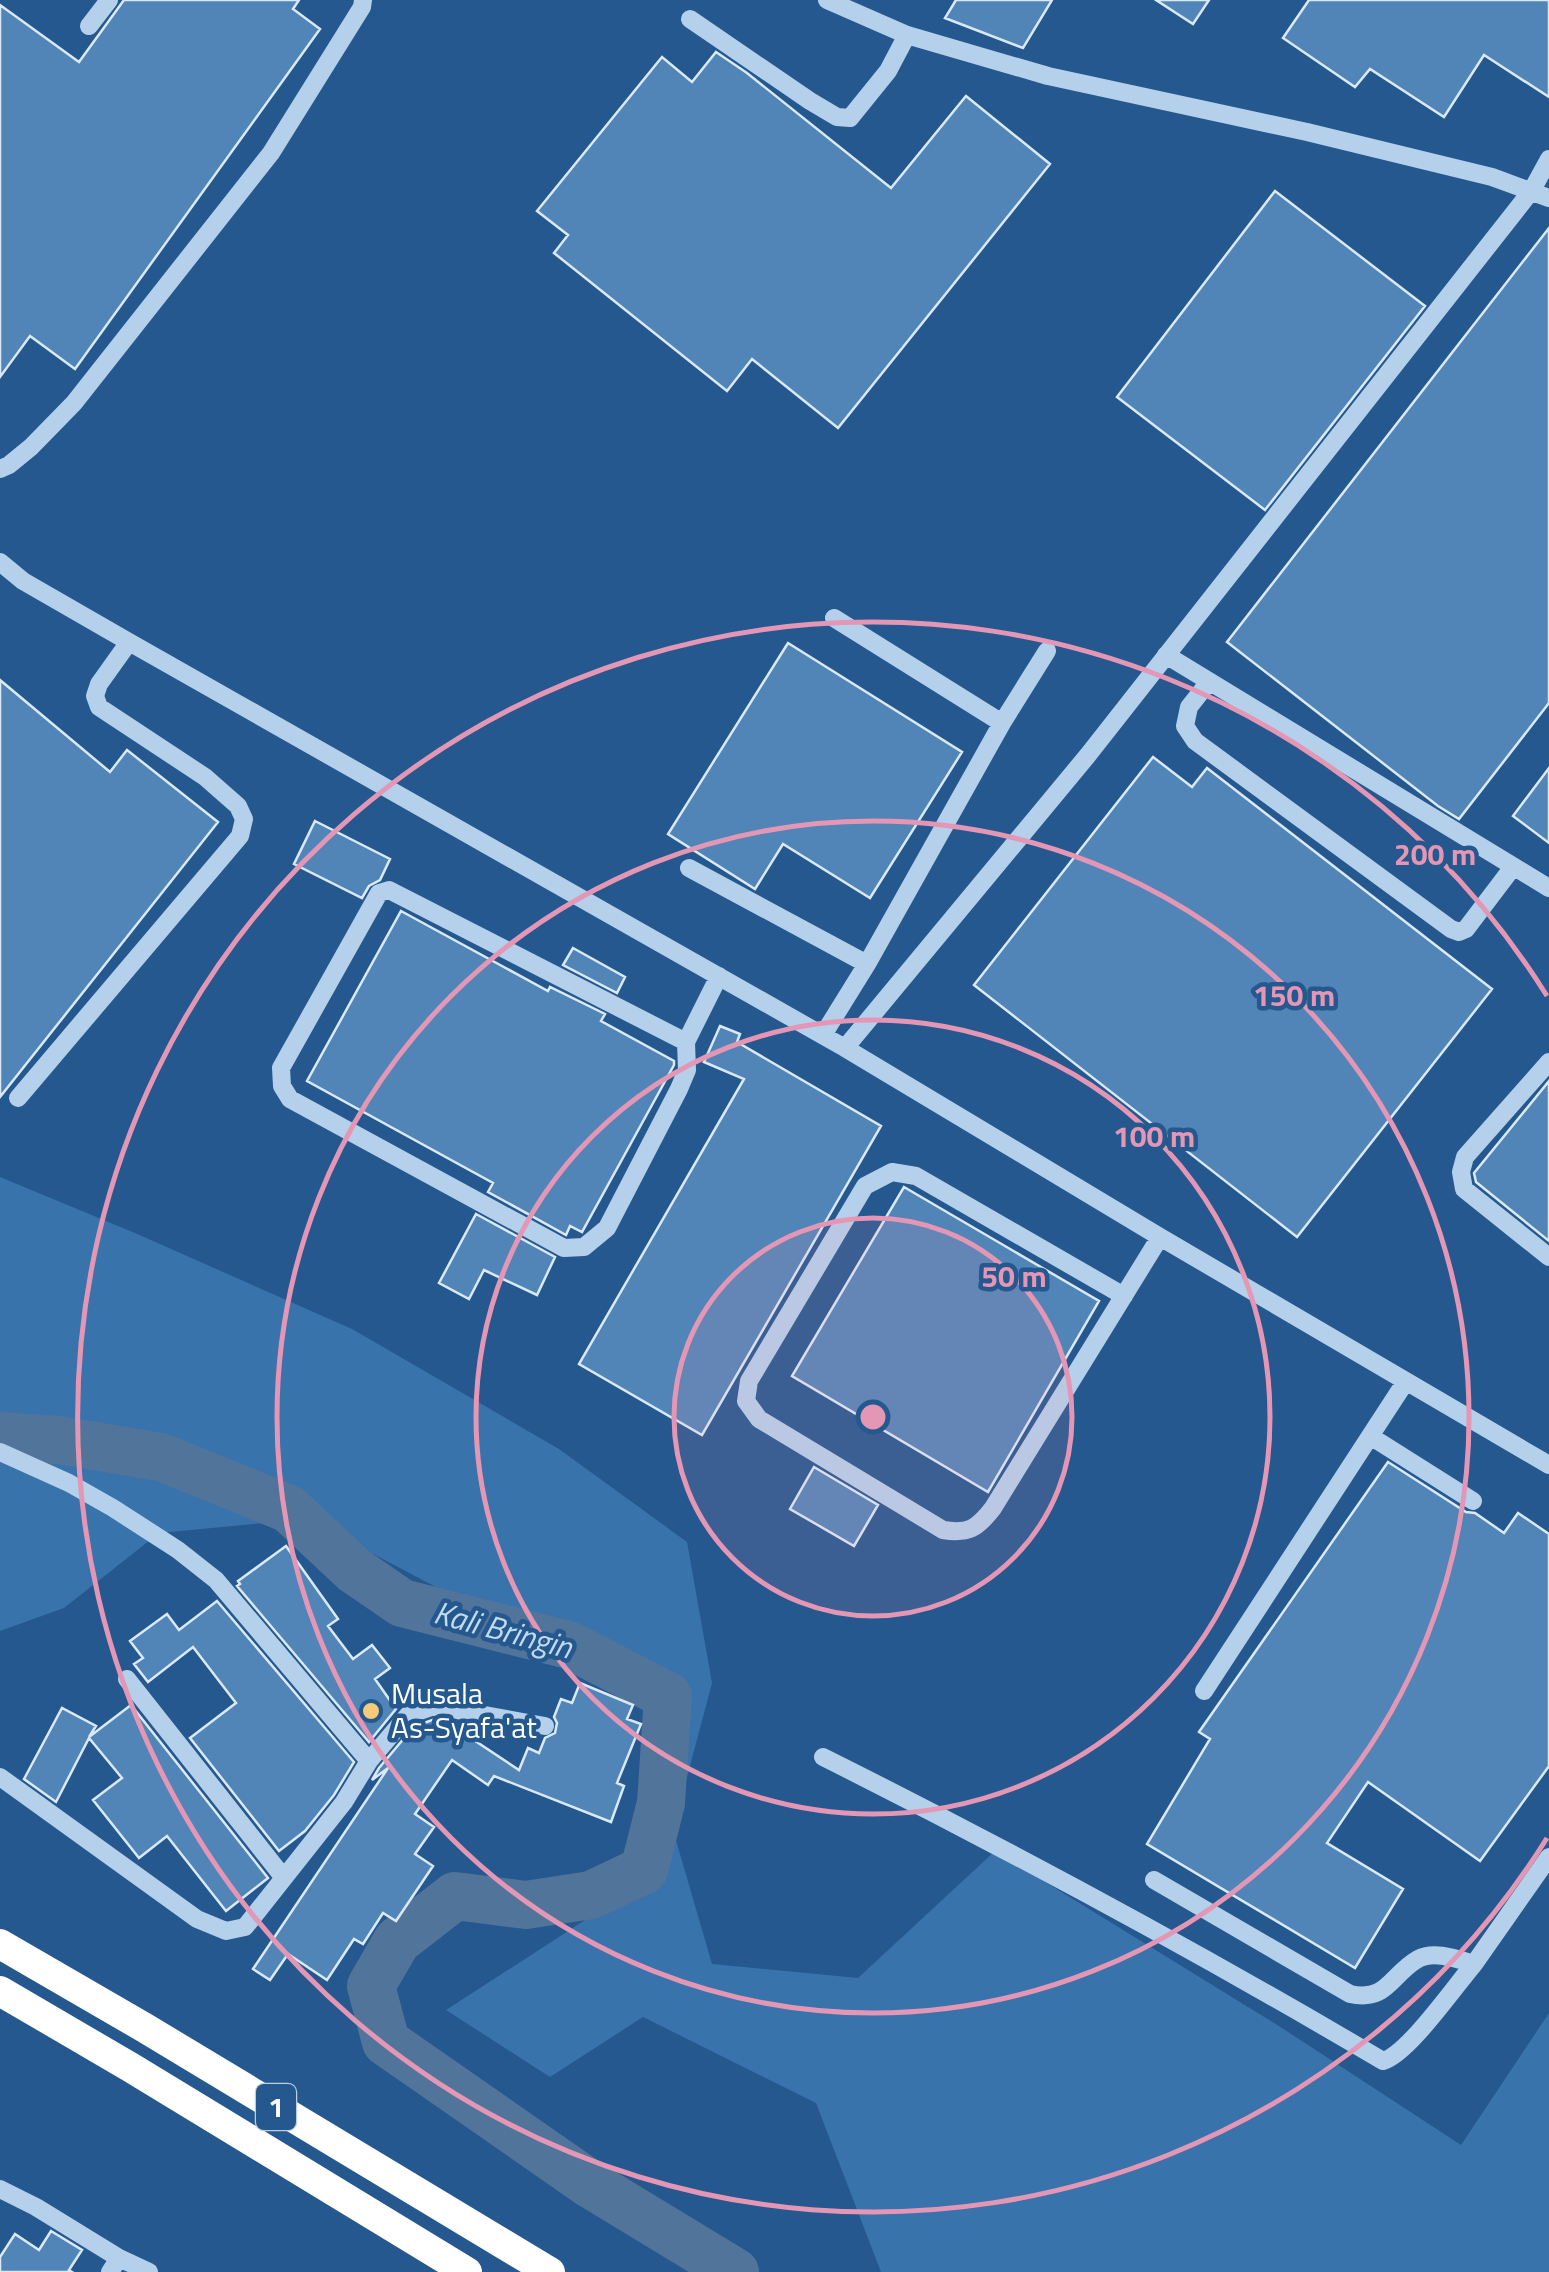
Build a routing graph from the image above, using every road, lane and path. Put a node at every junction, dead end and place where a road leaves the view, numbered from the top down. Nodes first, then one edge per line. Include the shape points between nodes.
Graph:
1 (109, 0) edge
2 (363, 0) edge
3 (828, 0) edge
4 (690, 20) dead end
5 (89, 26) dead end
6 (907, 34) junction
7 (1549, 159) edge
8 (1541, 195) edge
9 (0, 469) edge
10 (0, 562) edge
11 (834, 618) dead end
12 (129, 642) junction
13 (1047, 651) dead end
14 (1166, 656) junction
15 (1208, 682) junction
16 (1002, 723) junction
17 (1513, 867) junction
18 (689, 868) dead end
19 (1549, 888) edge
20 (867, 964) junction
21 (719, 976) junction
22 (823, 1035) junction
23 (686, 1042) junction
24 (845, 1048) junction
25 (1549, 1062) edge
26 (18, 1098) dead end
27 (1160, 1238) junction
28 (1549, 1257) edge
29 (1124, 1296) junction
30 (1406, 1381) junction
31 (1370, 1436) junction
32 (0, 1452) edge
33 (1549, 1465) edge
34 (1474, 1501) dead end
35 (127, 1679) dead end
36 (1204, 1691) dead end
37 (545, 1726) dead end
38 (823, 1757) dead end
39 (369, 1761) junction
40 (0, 1777) edge
41 (1549, 1856) edge
42 (284, 1878) junction
43 (1154, 1880) dead end
44 (0, 1944) edge
45 (1474, 1964) junction
46 (0, 1992) edge
47 (0, 2189) edge
48 (114, 2265) edge
49 (149, 2272) edge
50 (468, 2272) edge
51 (550, 2272) edge

1 - 5 street
2 - 9 street via 271,152 74,403
3 - 6 street
4 - 6 street via 837,117 850,118 888,71
6 - 8 street via 1048,76 1307,132
7 - 8 street
8 - 14 street
10 - 12 street
11 - 16 street
12 - 21 street
12 - 26 street via 99,684 99,707 238,806 244,819 240,836
13 - 16 street
14 - 15 street
14 - 24 street
15 - 17 street
15 - 17 street via 1189,707 1185,726 1195,740 1451,929 1466,928
16 - 20 street
17 - 19 street
18 - 20 street
20 - 22 street
21 - 22 street
21 - 23 street
22 - 24 street
23 - 23 street via 679,1088 607,1228 584,1247 564,1248 290,1099 282,1086 281,1068 379,893 389,890
24 - 27 street
25 - 28 street via 1464,1157 1462,1172 1464,1189
27 - 29 street
27 - 30 street
29 - 29 street via 993,1508 962,1533 942,1530 759,1420 746,1401 749,1381 866,1186 892,1172 916,1176
30 - 31 street
30 - 33 street
31 - 34 street
31 - 36 street
32 - 39 street via 113,1508 216,1580
35 - 42 street
37 - 39 street via 422,1708
38 - 45 street via 1051,1874 1383,2061 1412,2039
39 - 42 street
40 - 42 street via 197,1919 226,1932 245,1927
41 - 45 street
43 - 45 street via 1350,1994 1379,1994 1420,1958 1439,1955
44 - 51 highway, 1
46 - 50 highway, 1
47 - 48 street
48 - 49 street

